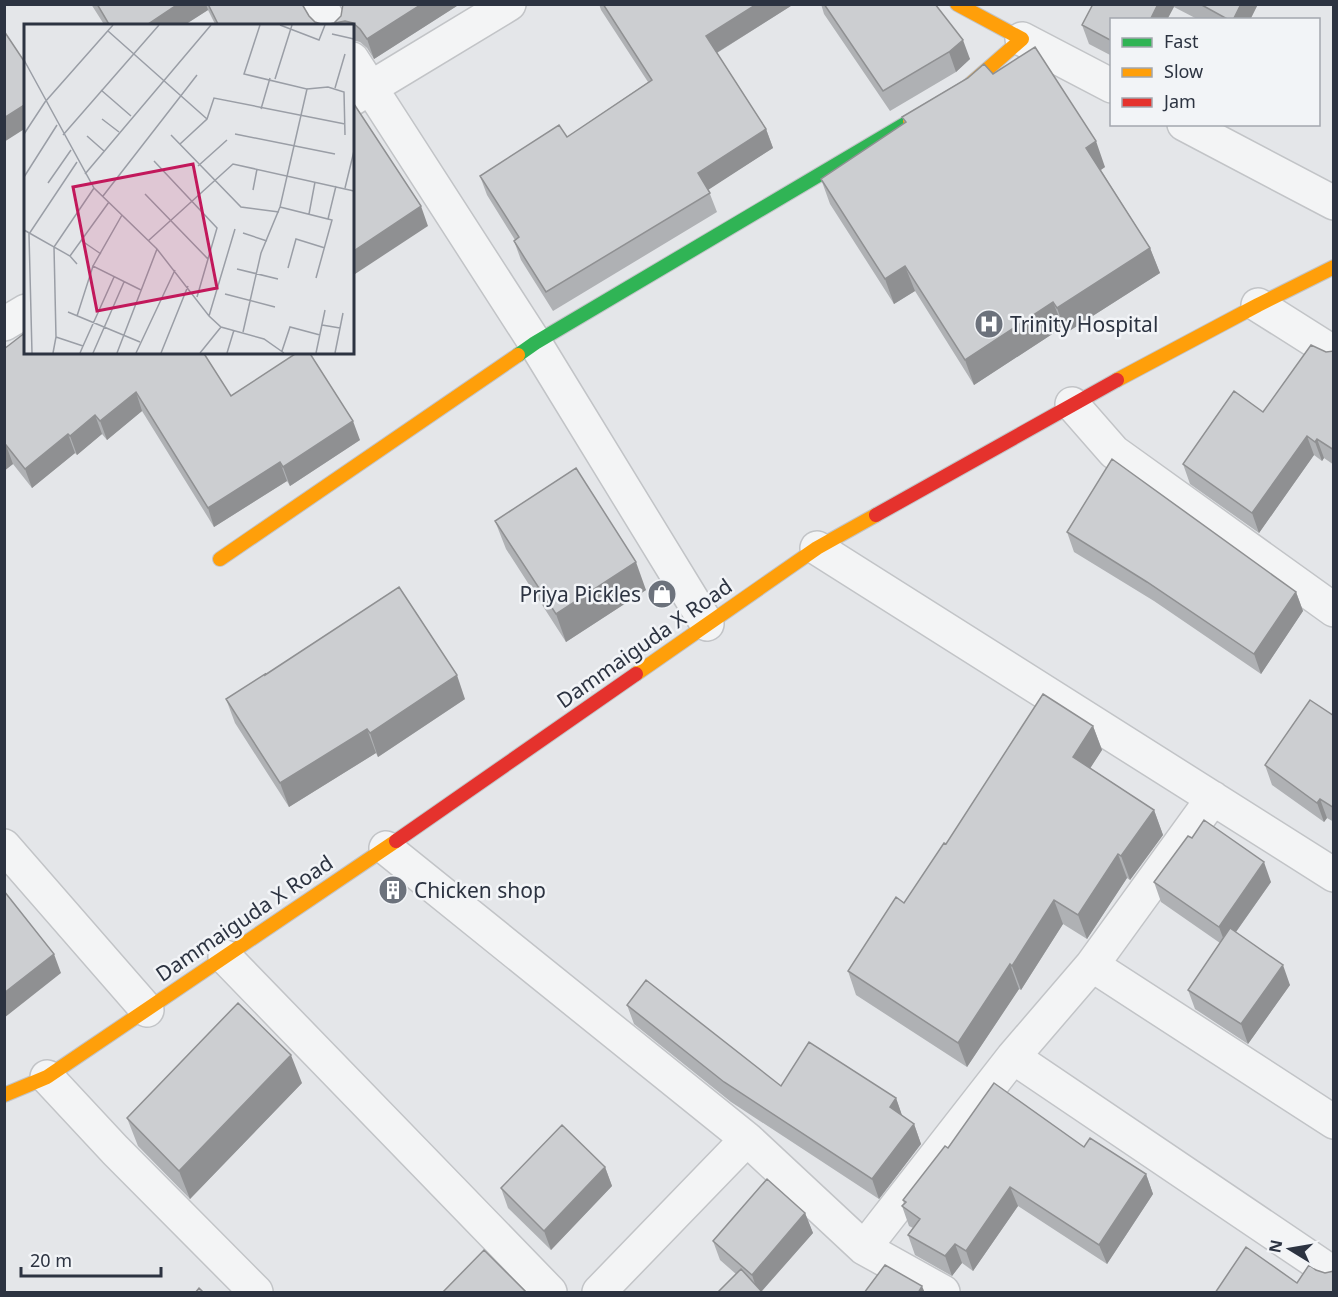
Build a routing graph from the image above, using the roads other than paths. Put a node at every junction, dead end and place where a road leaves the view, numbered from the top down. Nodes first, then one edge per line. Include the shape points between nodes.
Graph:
1 (319, 4) edge
2 (509, 4) edge
3 (957, 4) edge
4 (331, 24) edge
5 (1023, 39) junction
6 (354, 67) edge
7 (1110, 85) edge
8 (361, 93) edge
9 (1188, 126) edge
10 (1334, 203) edge
11 (1334, 267) edge
12 (1258, 306) junction
13 (24, 312) edge
14 (4, 324) edge
15 (535, 343) junction
16 (1334, 353) edge
17 (1072, 404) junction
18 (817, 548) junction
19 (220, 559) dead end
20 (1334, 610) edge
21 (707, 624) junction
22 (1213, 798) junction
23 (4, 846) edge
24 (386, 848) junction
25 (1334, 875) edge
26 (225, 957) junction
27 (1092, 965) junction
28 (147, 1010) junction
29 (1013, 1057) junction
30 (47, 1077) junction
31 (4, 1095) edge
32 (1334, 1122) edge
33 (747, 1139) junction
34 (864, 1248) junction
35 (1334, 1274) edge
36 (256, 1293) edge
37 (550, 1293) edge
38 (598, 1293) edge
39 (943, 1293) edge

1 - 4 street
2 - 8 street
3 - 5 street
5 - 7 street
5 - 15 street via 966,87
6 - 8 street
8 - 15 street
9 - 10 street
11 - 12 street, Dammaiguda X Road
12 - 16 street
12 - 17 street, Dammaiguda X Road
13 - 14 street
15 - 19 street
15 - 21 street
17 - 18 street, Dammaiguda X Road
17 - 20 street via 1114,452
18 - 21 street, Dammaiguda X Road
18 - 22 street
21 - 24 street, Dammaiguda X Road
22 - 25 street
22 - 27 street
23 - 28 street
24 - 26 street, Dammaiguda X Road
24 - 33 street
26 - 28 street, Dammaiguda X Road
26 - 37 street
27 - 29 street
27 - 32 street
28 - 30 street, Dammaiguda X Road
29 - 34 street
29 - 35 street
30 - 31 street, Dammaiguda X Road
30 - 36 street
33 - 34 street
33 - 38 street
34 - 39 street

